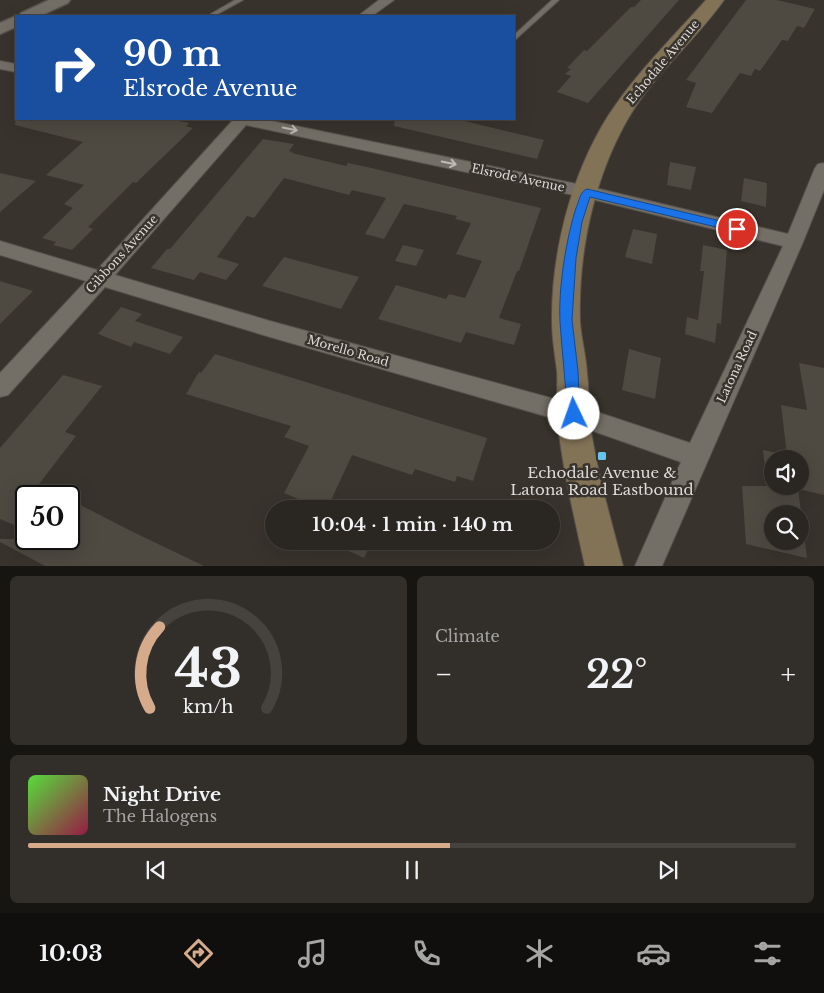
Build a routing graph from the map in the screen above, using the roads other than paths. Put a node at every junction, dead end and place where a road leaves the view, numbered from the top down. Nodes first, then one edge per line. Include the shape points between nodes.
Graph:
1 (62, 0) edge
2 (240, 0) edge
3 (388, 0) edge
4 (556, 0) edge
5 (715, 0) edge
6 (29, 15) edge
7 (212, 15) edge
8 (366, 15) edge
9 (15, 22) edge
10 (0, 29) edge
11 (515, 37) edge
12 (0, 65) edge
13 (15, 68) edge
14 (241, 120) edge
15 (247, 120) edge
16 (824, 168) edge
17 (587, 192) junction
18 (794, 242) junction
19 (0, 248) edge
20 (101, 278) junction
21 (0, 388) edge
22 (574, 414) junction
23 (696, 456) junction
24 (604, 566) edge
25 (648, 566) edge

1 - 6 street
2 - 7 lane
3 - 8 street
4 - 11 lane
5 - 17 main road, Echodale Avenue via 623,110 608,136
9 - 10 street
12 - 13 street
14 - 20 street, Gibbons Avenue
15 -> 17 street, Elsrode Avenue
16 - 18 street, Latona Road
17 - 18 street, Elsrode Avenue
17 - 22 main road, Echodale Avenue via 570,258 566,320
18 - 23 street, Latona Road
19 - 20 street, Morello Road
20 - 21 street, Gibbons Avenue
20 - 22 street, Morello Road
22 - 23 street, Morello Road
22 - 24 main road, Echodale Avenue via 586,490
23 - 25 street, Latona Road

